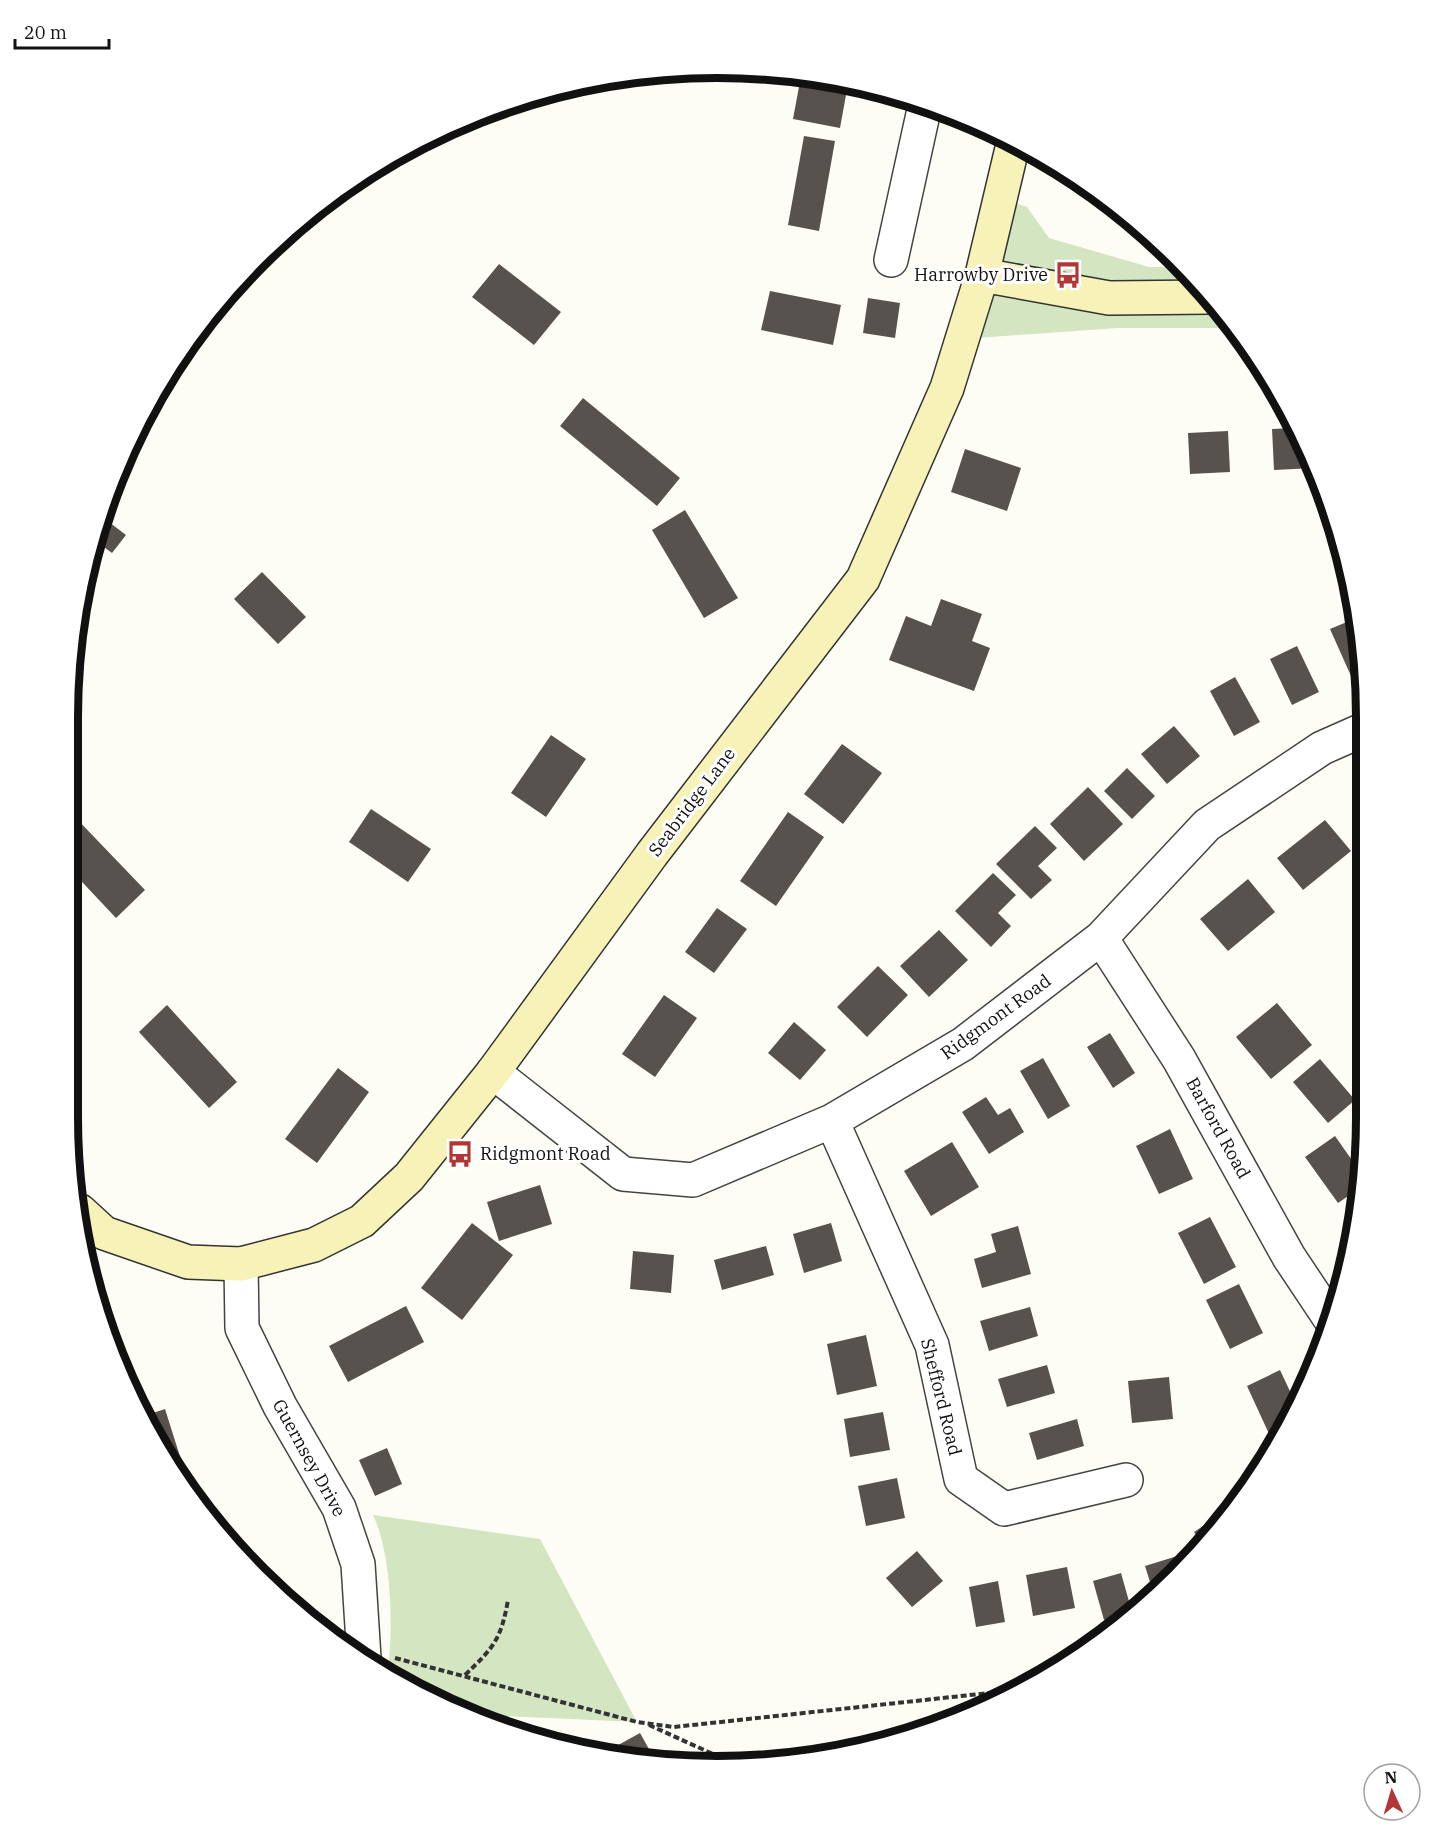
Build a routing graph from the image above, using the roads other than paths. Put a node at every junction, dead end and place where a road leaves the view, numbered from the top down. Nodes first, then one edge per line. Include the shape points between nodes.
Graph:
1 (923, 113) edge
2 (1012, 150) edge
3 (891, 260) dead end
4 (982, 275) junction
5 (1198, 297) edge
6 (1356, 739) edge
7 (1101, 938) junction
8 (493, 1072) junction
9 (832, 1121) junction
10 (86, 1216) edge
11 (241, 1264) junction
12 (1325, 1311) edge
13 (1125, 1480) dead end
14 (364, 1649) edge

1 - 3 street
2 - 4 street
4 - 5 street via 1109,298
4 - 8 street, Seabridge Lane via 947,388 863,579 652,854
6 - 7 street, Ridgmont Road via 1322,748 1207,825
7 - 9 street, Ridgmont Road via 963,1044
7 - 12 street, Barford Road via 1179,1059 1289,1257
8 - 9 street, Ridgmont Road via 623,1174 693,1180
8 - 11 street, Seabridge Lane via 409,1177 362,1221 314,1245
9 - 13 street, Shefford Road via 932,1345 961,1479 1004,1509
10 - 11 street, Seabridge Lane via 104,1233 189,1262
11 - 14 street, Guernsey Drive via 242,1328 279,1406 339,1508 358,1563

